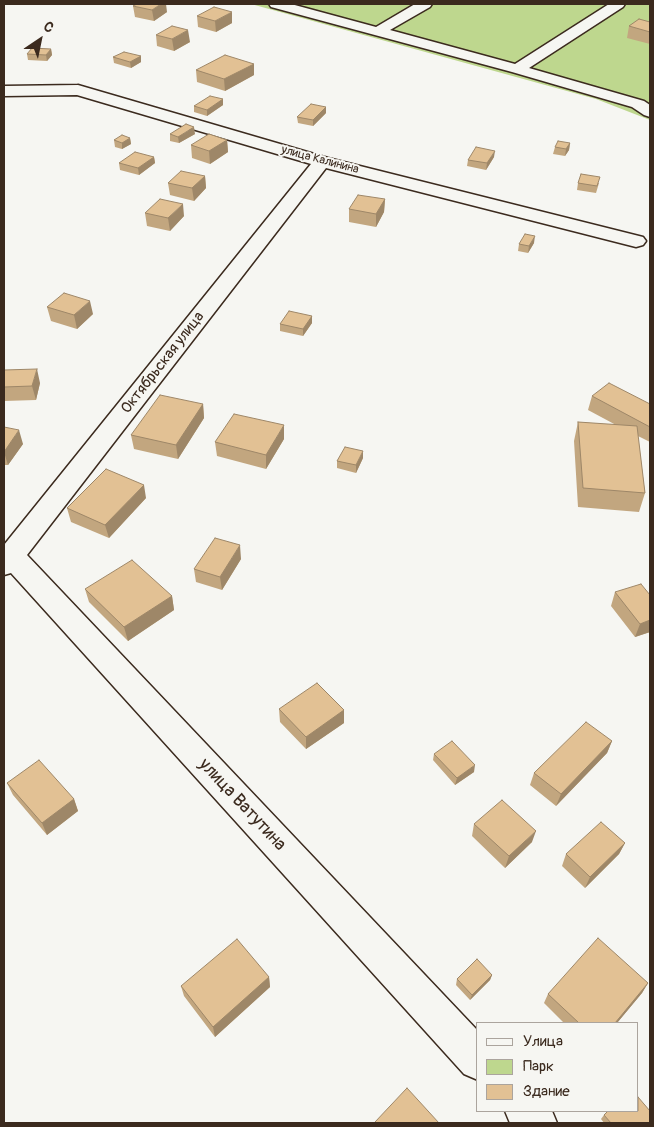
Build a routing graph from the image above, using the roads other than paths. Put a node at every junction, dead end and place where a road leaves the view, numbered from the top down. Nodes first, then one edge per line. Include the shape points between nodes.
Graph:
1 (276, 4) edge
2 (426, 4) edge
3 (618, 4) edge
4 (377, 32) junction
5 (517, 69) junction
6 (4, 91) edge
7 (650, 112) edge
8 (322, 162) junction
9 (636, 241) dead end
10 (6, 558) edge
11 (477, 1059) edge
12 (526, 1112) edge
13 (536, 1123) edge

1 - 4 street
2 - 4 street
3 - 5 street
4 - 5 street
5 - 7 street via 638,104
6 - 8 street, улица Калинина via 78,90
8 - 9 street, улица Калинина
8 - 10 street, Октябрьская улица
10 - 11 street, улица Ватутина
12 - 13 street

